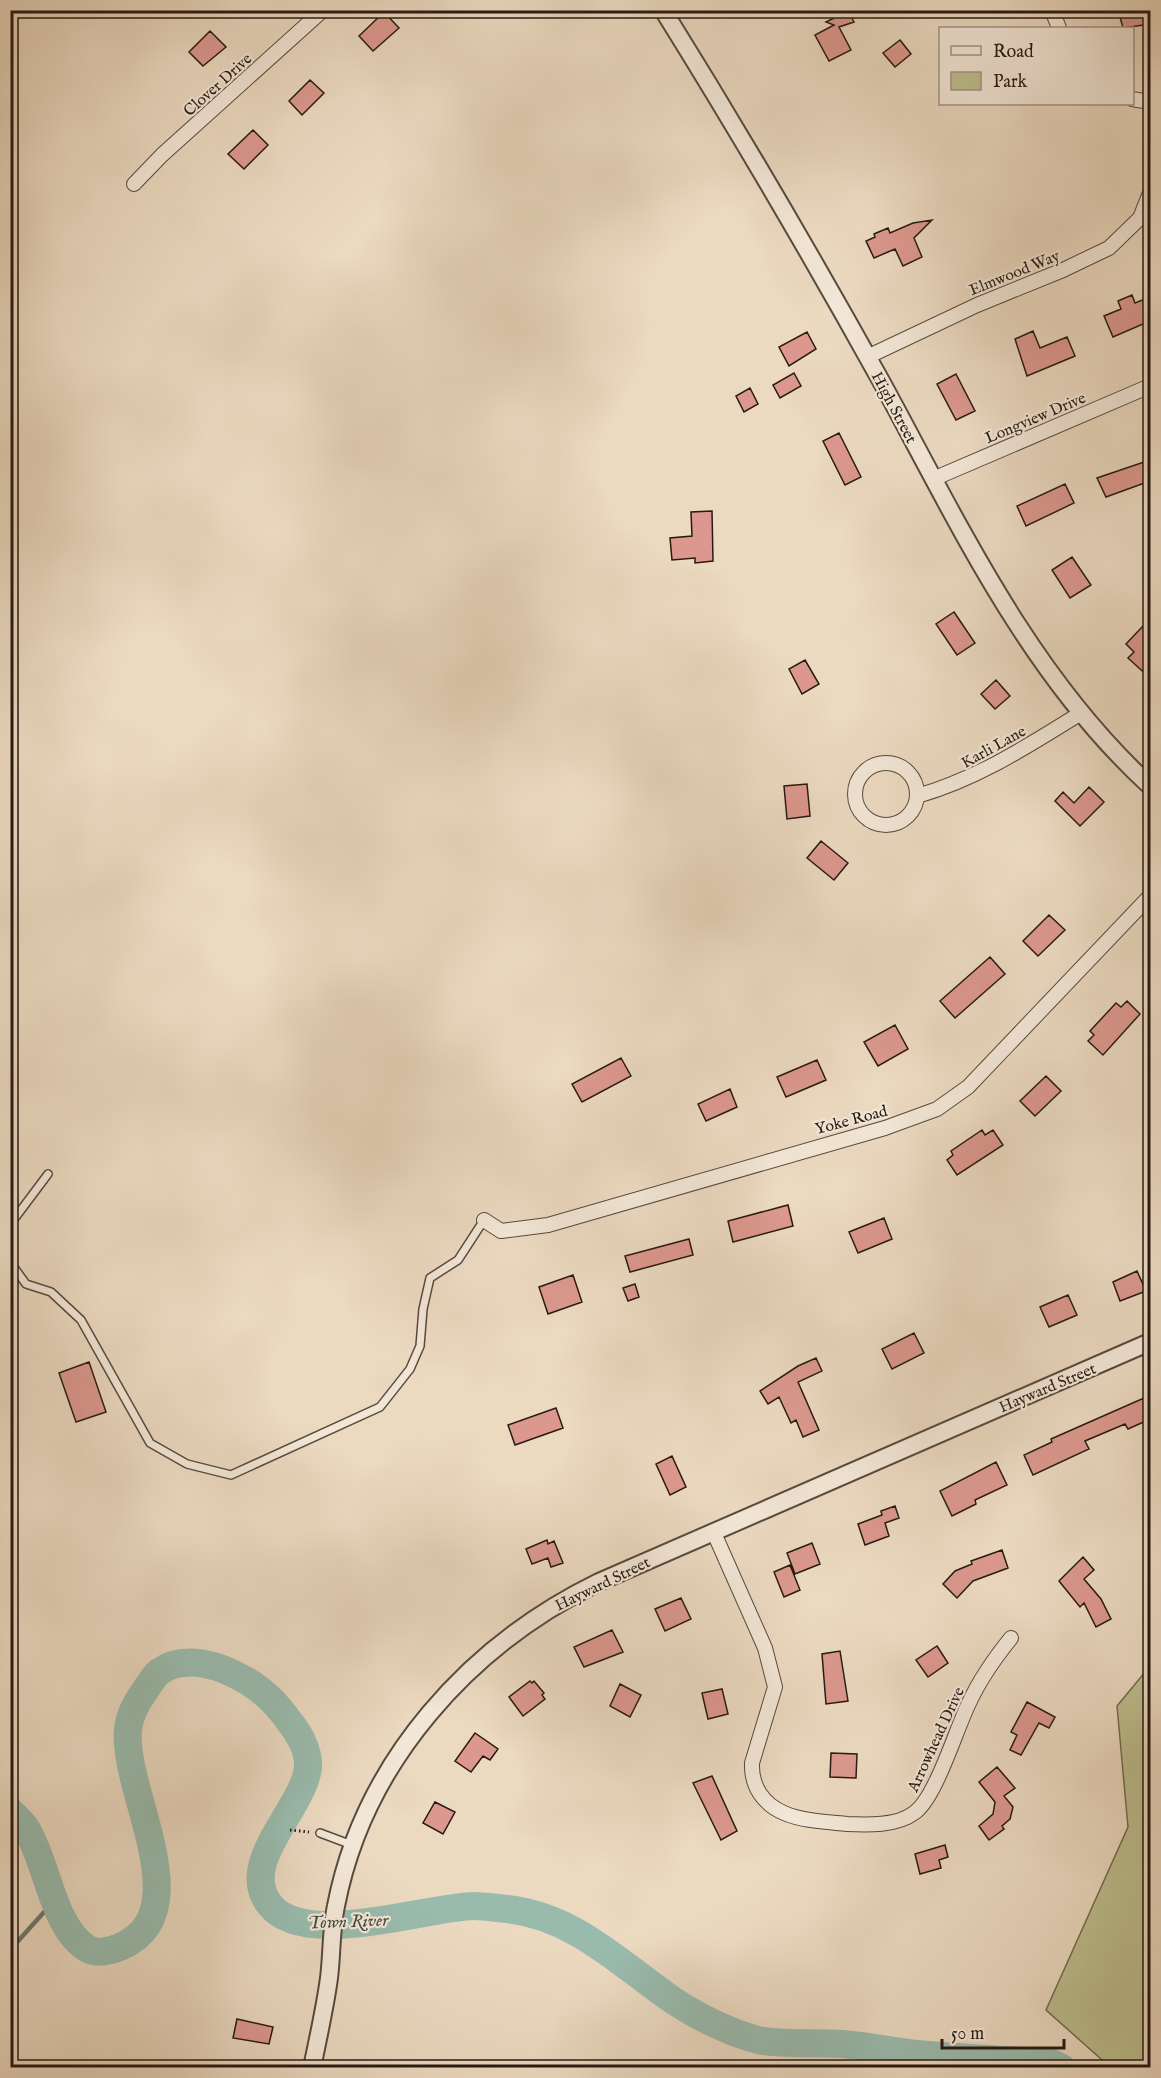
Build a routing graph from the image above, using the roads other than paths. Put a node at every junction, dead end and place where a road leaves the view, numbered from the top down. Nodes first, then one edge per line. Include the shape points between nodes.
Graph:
1 (323, 10) edge
2 (663, 10) edge
3 (1052, 10) edge
4 (1059, 27) edge
5 (1134, 99) edge
6 (1150, 102) edge
7 (134, 184) dead end
8 (1150, 192) edge
9 (867, 357) junction
10 (1150, 386) edge
11 (933, 479) junction
12 (1081, 713) junction
13 (1150, 786) edge
14 (917, 796) junction
15 (1150, 896) edge
16 (48, 1174) dead end
17 (484, 1220) joint
18 (10, 1229) edge
19 (10, 1262) edge
20 (1150, 1342) edge
21 (714, 1533) junction
22 (1011, 1638) dead end
23 (320, 1833) road end
24 (353, 1845) junction
25 (312, 2067) edge

1 - 7 street, Clover Drive
2 - 9 street, High Street via 779,198
3 - 4 street
5 - 6 street
8 - 9 street, Elmwood Way via 1140,218 1109,248
9 - 11 street, High Street
10 - 11 street, Longview Drive
11 - 12 street, High Street via 990,584
12 - 13 street, High Street
12 - 14 street, Karli Lane via 979,773
14 - 14 street via 909,814 882,825 858,808 855,789 869,767 885,762 909,772
15 - 17 street, Yoke Road via 982,1073 937,1109 885,1128 548,1225 501,1231
16 - 18 lane
17 - 19 lane via 458,1260 430,1278 420,1346 410,1369 380,1407 231,1475 186,1464 150,1443 81,1320 51,1292 26,1284
20 - 21 street, Hayward Street
21 - 22 street, Arrowhead Drive via 765,1648 775,1687 751,1777 765,1799 788,1815 860,1825 915,1813 932,1788 981,1679
21 - 24 street, Hayward Street via 578,1592 523,1626 489,1653 440,1702 401,1751 376,1790
23 - 24 lane
24 - 25 street, Hayward Street via 335,1907 325,2004

